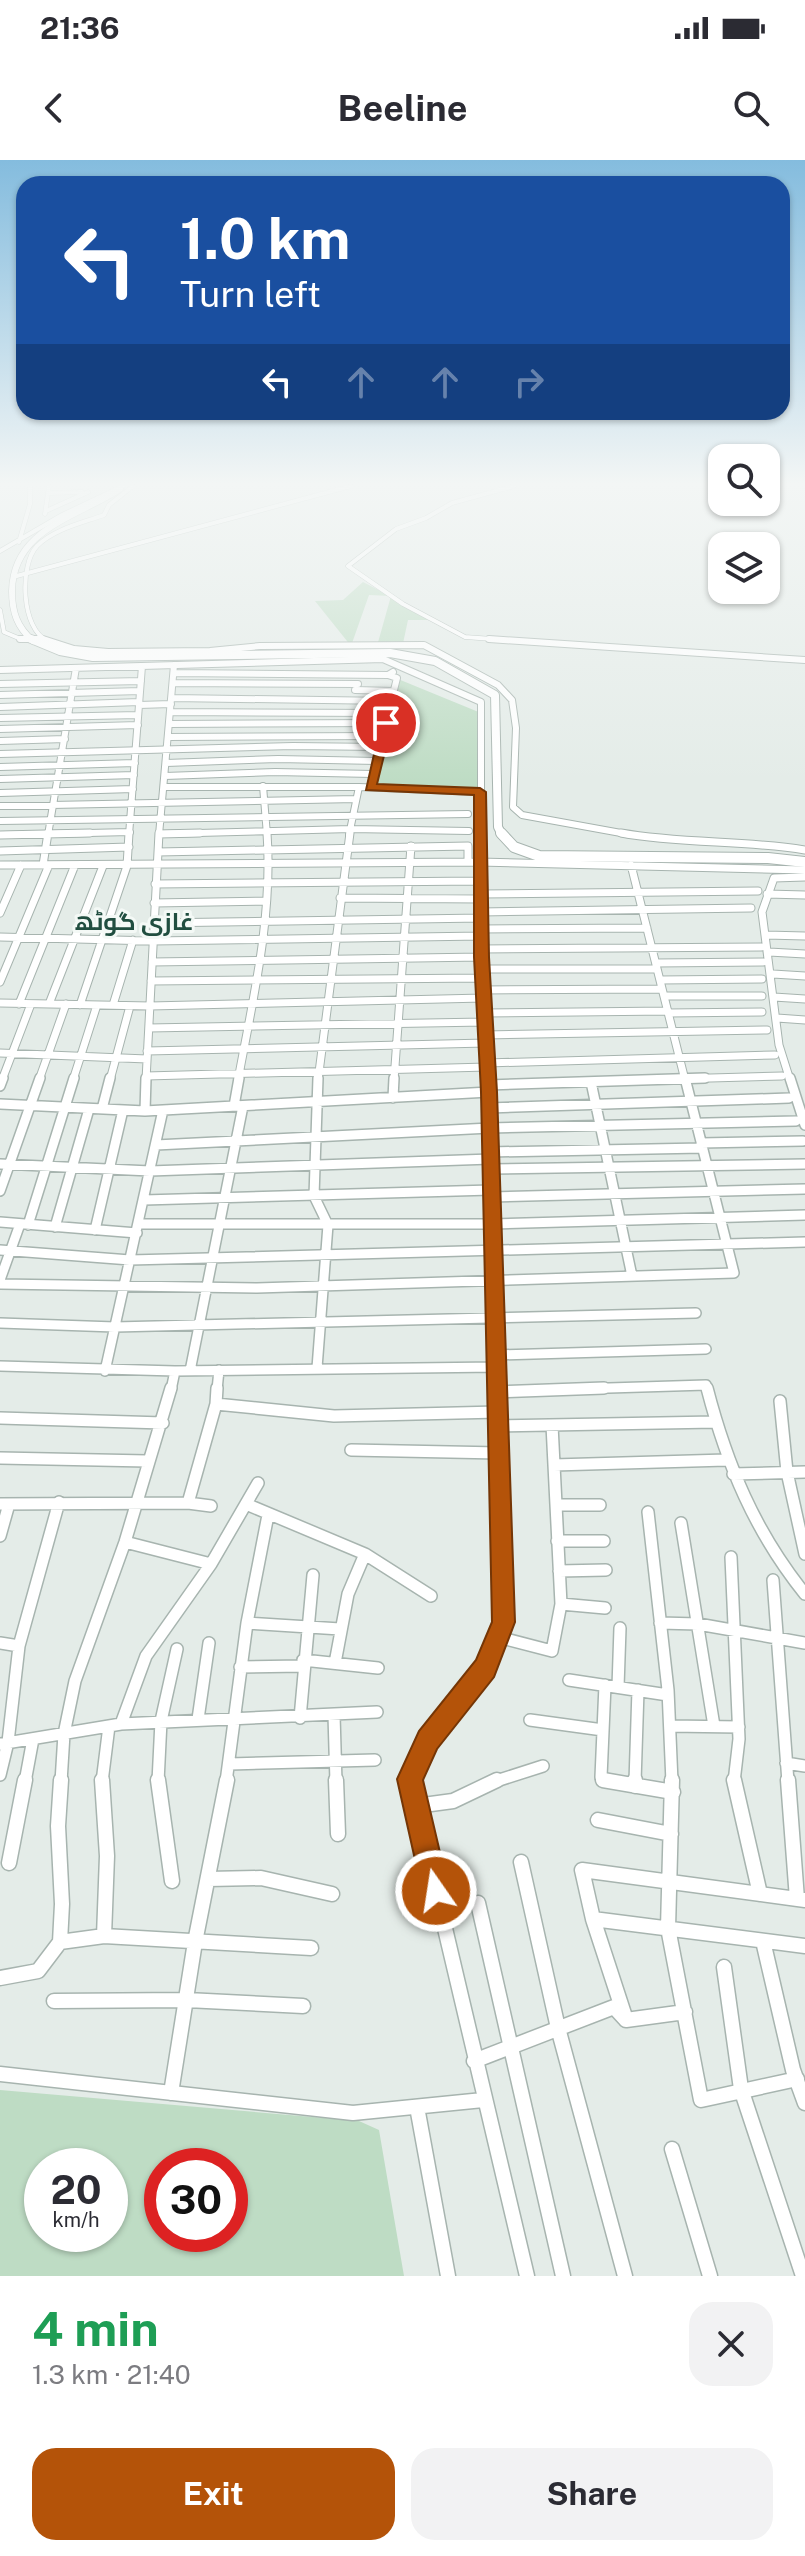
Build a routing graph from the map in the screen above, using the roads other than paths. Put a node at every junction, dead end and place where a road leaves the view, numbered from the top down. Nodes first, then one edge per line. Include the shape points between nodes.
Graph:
1 (13, 585) edge
2 (27, 585) edge
3 (375, 585) edge
4 (0, 610) edge
5 (43, 639) junction
6 (31, 640) junction
7 (357, 660) junction
8 (805, 660) edge
9 (142, 666) junction
10 (400, 667) junction
11 (76, 668) junction
12 (174, 669) junction
13 (2, 670) edge
14 (358, 675) junction
15 (388, 675) junction
16 (141, 681) junction
17 (74, 683) junction
18 (173, 683) junction
19 (0, 684) edge
20 (263, 684) junction
21 (357, 687) junction
22 (140, 691) junction
23 (394, 691) junction
24 (72, 694) junction
25 (0, 695) edge
26 (227, 699) junction
27 (258, 699) junction
28 (351, 700) junction
29 (392, 701) junction
30 (139, 704) junction
31 (171, 704) junction
32 (70, 705) junction
33 (0, 707) edge
34 (320, 711) junction
35 (350, 711) junction
36 (228, 712) junction
37 (389, 713) junction
38 (138, 715) junction
39 (69, 716) junction
40 (0, 718) edge
41 (229, 722) junction
42 (320, 722) junction
43 (307, 723) junction
44 (346, 723) junction
45 (386, 723) junction
46 (169, 724) junction
47 (138, 725) junction
48 (45, 728) junction
49 (67, 728) junction
50 (0, 729) edge
51 (307, 734) junction
52 (229, 735) junction
53 (341, 735) junction
54 (383, 736) junction
55 (168, 737) junction
56 (65, 739) junction
57 (41, 740) junction
58 (0, 741) edge
59 (229, 747) junction
60 (334, 747) junction
61 (380, 747) junction
62 (167, 749) junction
63 (136, 750) junction
64 (63, 752) junction
65 (0, 754) edge
66 (230, 760) junction
67 (325, 760) junction
68 (377, 761) junction
69 (135, 763) junction
70 (166, 763) junction
71 (61, 765) junction
72 (0, 767) edge
73 (321, 773) junction
74 (230, 774) junction
75 (373, 774) junction
76 (134, 775) junction
77 (165, 776) junction
78 (58, 777) junction
79 (0, 779) edge
80 (319, 785) junction
81 (231, 786) junction
82 (263, 786) junction
83 (164, 787) junction
84 (359, 787) junction
85 (370, 787) junction
86 (133, 789) junction
87 (56, 791) junction
88 (480, 792) junction
89 (0, 793) edge
90 (356, 799) junction
91 (264, 801) junction
92 (132, 803) junction
93 (162, 804) junction
94 (54, 805) junction
95 (0, 806) edge
96 (468, 814) dead end
97 (353, 815) junction
98 (265, 816) junction
99 (131, 818) junction
100 (161, 819) junction
101 (51, 820) junction
102 (0, 821) edge
103 (351, 829) junction
104 (267, 831) junction
105 (469, 831) dead end
106 (130, 832) junction
107 (48, 834) junction
108 (159, 834) junction
109 (0, 835) edge
110 (348, 846) junction
111 (411, 846) junction
112 (129, 847) junction
113 (268, 848) junction
114 (46, 850) junction
115 (805, 850) edge
116 (0, 851) edge
117 (158, 852) junction
118 (269, 862) junction
119 (344, 862) junction
120 (409, 862) junction
121 (474, 862) junction
122 (805, 862) edge
123 (0, 865) edge
124 (21, 865) junction
125 (46, 865) junction
126 (75, 865) junction
127 (631, 865) junction
128 (103, 866) junction
129 (127, 866) junction
130 (156, 866) junction
131 (805, 870) edge
132 (805, 877) edge
133 (407, 882) junction
134 (268, 883) junction
135 (342, 883) junction
136 (155, 884) junction
137 (480, 891) junction
138 (638, 891) junction
139 (758, 891) dead end
140 (767, 894) junction
141 (805, 895) edge
142 (340, 898) junction
143 (406, 898) junction
144 (266, 901) junction
145 (154, 903) junction
146 (751, 908) dead end
147 (642, 910) junction
148 (0, 913) edge
149 (405, 920) junction
150 (337, 921) junction
151 (265, 922) junction
152 (154, 923) junction
153 (481, 924) junction
154 (647, 928) junction
155 (766, 935) junction
156 (805, 936) edge
157 (0, 937) edge
158 (404, 937) junction
159 (19, 938) junction
160 (45, 938) junction
161 (74, 939) junction
162 (335, 939) junction
163 (102, 940) junction
164 (133, 940) junction
165 (263, 940) junction
166 (153, 941) junction
167 (761, 947) dead end
168 (652, 949) junction
169 (769, 952) junction
170 (805, 954) edge
171 (402, 958) junction
172 (333, 959) junction
173 (260, 960) junction
174 (152, 962) junction
175 (763, 962) dead end
176 (656, 966) junction
177 (482, 974) junction
178 (773, 974) junction
179 (805, 976) edge
180 (330, 979) junction
181 (401, 979) junction
182 (762, 979) dead end
183 (256, 980) junction
184 (151, 981) junction
185 (0, 982) edge
186 (662, 988) junction
187 (762, 996) dead end
188 (774, 997) junction
189 (398, 999) junction
190 (805, 999) edge
191 (326, 1002) junction
192 (0, 1003) edge
193 (19, 1004) junction
194 (31, 1004) junction
195 (49, 1004) junction
196 (66, 1004) junction
197 (251, 1004) junction
198 (80, 1005) junction
199 (97, 1005) junction
200 (113, 1005) junction
201 (130, 1006) junction
202 (150, 1006) junction
203 (668, 1012) junction
204 (762, 1012) dead end
205 (484, 1018) junction
206 (777, 1018) junction
207 (805, 1020) edge
208 (398, 1023) junction
209 (325, 1025) junction
210 (248, 1026) junction
211 (149, 1028) junction
212 (767, 1030) dead end
213 (673, 1032) junction
214 (485, 1039) junction
215 (396, 1045) junction
216 (322, 1047) junction
217 (244, 1049) junction
218 (0, 1053) edge
219 (12, 1053) junction
220 (48, 1055) junction
221 (147, 1055) junction
222 (775, 1055) dead end
223 (81, 1056) junction
224 (116, 1057) junction
225 (680, 1057) junction
226 (487, 1065) junction
227 (395, 1070) junction
228 (319, 1072) junction
229 (240, 1074) junction
230 (146, 1076) junction
231 (782, 1076) dead end
232 (685, 1079) junction
233 (591, 1082) junction
234 (0, 1086) edge
235 (489, 1089) junction
236 (805, 1096) edge
237 (792, 1097) junction
238 (393, 1098) junction
239 (691, 1101) junction
240 (315, 1102) junction
241 (0, 1104) edge
242 (596, 1105) junction
243 (30, 1106) junction
244 (238, 1106) junction
245 (65, 1107) junction
246 (489, 1108) junction
247 (89, 1109) junction
248 (102, 1109) junction
249 (123, 1110) junction
250 (163, 1110) junction
251 (145, 1111) junction
252 (696, 1123) junction
253 (801, 1123) edge
254 (600, 1126) junction
255 (490, 1128) junction
256 (315, 1137) junction
257 (235, 1141) junction
258 (803, 1141) dead end
259 (156, 1145) junction
260 (702, 1146) junction
261 (605, 1150) junction
262 (491, 1160) junction
263 (5, 1164) edge
264 (805, 1164) edge
265 (314, 1165) junction
266 (707, 1165) junction
267 (46, 1166) junction
268 (609, 1167) junction
269 (72, 1168) junction
270 (230, 1168) junction
271 (109, 1169) junction
272 (150, 1171) junction
273 (805, 1189) edge
274 (0, 1191) edge
275 (713, 1191) junction
276 (614, 1193) junction
277 (492, 1194) junction
278 (314, 1196) junction
279 (223, 1198) junction
280 (144, 1200) junction
281 (805, 1215) edge
282 (720, 1217) junction
283 (620, 1220) junction
284 (0, 1222) edge
285 (24, 1224) junction
286 (218, 1224) junction
287 (493, 1224) junction
288 (328, 1225) junction
289 (55, 1227) junction
290 (138, 1229) junction
291 (95, 1230) junction
292 (805, 1242) edge
293 (727, 1245) junction
294 (626, 1248) junction
295 (5, 1250) edge
296 (493, 1252) junction
297 (326, 1256) junction
298 (211, 1259) junction
299 (130, 1260) junction
300 (632, 1276) junction
301 (494, 1280) junction
302 (0, 1282) edge
303 (324, 1286) junction
304 (124, 1287) junction
305 (205, 1288) junction
306 (696, 1313) dead end
307 (495, 1319) junction
308 (322, 1322) junction
309 (0, 1323) edge
310 (198, 1325) junction
311 (115, 1327) junction
312 (706, 1349) dead end
313 (496, 1361) junction
314 (0, 1366) edge
315 (317, 1368) junction
316 (219, 1370) junction
317 (105, 1371) junction
318 (175, 1371) junction
319 (190, 1371) junction
320 (497, 1392) junction
321 (780, 1401) dead end
322 (216, 1404) junction
323 (498, 1412) junction
324 (0, 1418) edge
325 (715, 1422) junction
326 (163, 1423) junction
327 (552, 1425) junction
328 (498, 1426) junction
329 (351, 1450) dead end
330 (499, 1453) junction
331 (0, 1458) edge
332 (726, 1460) junction
333 (147, 1461) junction
334 (554, 1465) junction
335 (787, 1472) junction
336 (805, 1472) edge
337 (733, 1474) junction
338 (258, 1483) dead end
339 (59, 1502) junction
340 (136, 1503) junction
341 (188, 1503) junction
342 (5, 1504) edge
343 (246, 1504) junction
344 (556, 1505) junction
345 (600, 1505) dead end
346 (211, 1506) dead end
347 (648, 1512) dead end
348 (268, 1515) junction
349 (681, 1523) dead end
350 (0, 1536) edge
351 (557, 1541) junction
352 (604, 1541) dead end
353 (125, 1542) junction
354 (365, 1554) junction
355 (805, 1554) edge
356 (731, 1557) dead end
357 (211, 1564) junction
358 (606, 1570) dead end
359 (559, 1571) junction
360 (313, 1575) dead end
361 (773, 1580) dead end
362 (805, 1594) edge
363 (431, 1596) dead end
364 (561, 1604) junction
365 (605, 1608) dead end
366 (247, 1623) junction
367 (660, 1623) junction
368 (698, 1624) junction
369 (309, 1628) junction
370 (620, 1628) dead end
371 (340, 1629) junction
372 (735, 1633) junction
373 (498, 1637) junction
374 (777, 1639) junction
375 (0, 1643) edge
376 (209, 1643) dead end
377 (805, 1643) edge
378 (19, 1646) junction
379 (177, 1649) dead end
380 (303, 1663) junction
381 (335, 1663) junction
382 (240, 1667) junction
383 (378, 1668) dead end
384 (569, 1680) dead end
385 (611, 1686) junction
386 (638, 1690) junction
387 (668, 1695) junction
388 (377, 1712) dead end
389 (334, 1715) junction
390 (234, 1718) junction
391 (300, 1718) junction
392 (198, 1719) junction
393 (530, 1720) dead end
394 (161, 1721) junction
395 (115, 1725) junction
396 (670, 1726) junction
397 (714, 1726) junction
398 (739, 1727) junction
399 (603, 1730) junction
400 (64, 1734) junction
401 (33, 1739) junction
402 (4, 1743) edge
403 (375, 1760) dead end
404 (336, 1761) junction
405 (786, 1763) junction
406 (230, 1764) junction
407 (543, 1766) dead end
408 (805, 1766) edge
409 (0, 1775) edge
410 (635, 1786) junction
411 (673, 1792) junction
412 (416, 1806) junction
413 (598, 1820) dead end
414 (338, 1834) dead end
415 (671, 1834) junction
416 (521, 1862) dead end
417 (9, 1863) dead end
418 (208, 1879) junction
419 (172, 1881) dead end
420 (669, 1881) junction
421 (332, 1894) dead end
422 (760, 1894) junction
423 (801, 1899) edge
424 (478, 1903) dead end
425 (593, 1919) junction
426 (668, 1928) junction
427 (104, 1936) junction
428 (763, 1941) junction
429 (60, 1942) junction
430 (195, 1942) junction
431 (805, 1946) edge
432 (311, 1948) dead end
433 (724, 1967) dead end
434 (0, 1978) edge
435 (187, 2000) junction
436 (54, 2001) dead end
437 (303, 2006) dead end
438 (685, 2012) junction
439 (626, 2020) junction
440 (558, 2028) junction
441 (509, 2047) junction
442 (474, 2061) junction
443 (0, 2074) edge
444 (797, 2079) junction
445 (741, 2089) junction
446 (171, 2093) junction
447 (483, 2100) junction
448 (805, 2103) edge
449 (417, 2107) junction
450 (672, 2149) dead end
451 (448, 2276) edge
452 (527, 2276) edge
453 (563, 2276) edge
454 (625, 2276) edge
455 (710, 2276) edge
456 (803, 2276) edge

1 - 6 street via 16,623
2 - 5 street via 26,606
3 - 8 street via 465,637
4 - 6 street via 4,632
5 - 6 street
5 - 115 street via 108,652 424,645 498,685 512,700 513,807 522,815 665,841
6 - 122 street via 93,657 390,653 435,661 497,698 498,827 515,848 539,856
7 - 10 street via 383,659
7 - 12 street
7 - 14 street
9 - 11 street
9 - 12 street
9 - 16 street
10 - 15 street
10 - 88 street via 481,702
11 - 13 street
11 - 17 street
12 - 14 street
12 - 18 street
13 - 19 street
14 - 15 street
14 - 21 street
15 - 23 street via 397,678
16 - 17 street
16 - 22 street
17 - 19 street
17 - 24 street
18 - 20 street
18 - 31 street
20 - 21 street
20 - 27 street
21 - 23 street
21 - 28 street
22 - 24 street
22 - 30 street
23 - 29 street
24 - 25 street
24 - 32 street
26 - 27 street
26 - 31 street
26 - 36 street
27 - 28 street
28 - 29 street
28 - 35 street
29 - 37 street
30 - 31 street
30 - 32 street
30 - 38 street
31 - 36 street
31 - 46 street
32 - 33 street
32 - 39 street
34 - 35 street
34 - 36 street
34 - 42 street
35 - 37 street
35 - 44 street
36 - 41 street
37 - 45 street
38 - 39 street
38 - 47 street
39 - 40 street
39 - 49 street
41 - 43 street
41 - 46 street
41 - 52 street
42 - 43 street
42 - 44 street
43 - 51 street
44 - 45 street
44 - 53 street
45 - 54 street
46 - 55 street
47 - 49 street
47 - 63 street
48 - 49 street
48 - 50 street
48 - 57 street
49 - 56 street
51 - 52 street
51 - 53 street
52 - 55 street
52 - 59 street
53 - 54 street
53 - 60 street
54 - 61 street
55 - 62 street
56 - 57 street
56 - 64 street
57 - 58 street
59 - 60 street
59 - 62 street
59 - 66 street
60 - 61 street
60 - 67 street
61 - 68 street
62 - 63 street
62 - 70 street
63 - 64 street
63 - 69 street
64 - 65 street
64 - 71 street
66 - 67 street
66 - 70 street
66 - 74 street
67 - 68 street
67 - 73 street
68 - 75 street
69 - 71 street
69 - 76 street
70 - 77 street
71 - 72 street
71 - 78 street
73 - 74 street
73 - 75 street
73 - 80 street
74 - 77 street
74 - 81 street
75 - 85 street
76 - 78 street
76 - 86 street
77 - 83 street
78 - 79 street
78 - 87 street
80 - 82 street
80 - 84 street
81 - 82 street
81 - 83 street
82 - 91 street
83 - 93 street
84 - 85 street
84 - 90 street
85 - 88 street
86 - 87 street
86 - 92 street
87 - 89 street
87 - 94 street
88 - 121 street
90 - 91 street
90 - 97 street
91 - 93 street
91 - 98 street
92 - 93 street
92 - 94 street
92 - 99 street
93 - 100 street
94 - 95 street
94 - 101 street
96 - 97 street
97 - 98 street
97 - 103 street
98 - 100 street
98 - 104 street
99 - 100 street
99 - 101 street
99 - 106 street
100 - 108 street
101 - 102 street
101 - 107 street
103 - 104 street
103 - 105 street
103 - 110 street
104 - 108 street
104 - 113 street
106 - 107 street
106 - 112 street
107 - 109 street
107 - 114 street
108 - 117 street
110 - 111 street
110 - 113 street
110 - 119 street
111 - 120 street
111 - 121 street via 468,846
112 - 114 street
112 - 129 street
113 - 117 street
113 - 118 street
114 - 116 street
114 - 125 street
117 - 130 street
118 - 119 street
118 - 130 street
118 - 134 street
119 - 120 street
119 - 135 street
120 - 121 street
120 - 133 street
121 - 127 street
121 - 137 street
123 - 124 street
124 - 125 street
124 - 148 street
125 - 126 street
125 - 159 street
126 - 128 street
126 - 160 street
127 - 131 street
127 - 138 street
128 - 129 street
128 - 161 street
129 - 130 street
129 - 163 street
130 - 136 street
132 - 140 street via 774,878
133 - 135 street
133 - 137 street
133 - 143 street
134 - 135 street
134 - 136 street
134 - 144 street
135 - 142 street
136 - 145 street
137 - 138 street
137 - 143 street
137 - 153 street
138 - 139 street
138 - 147 street
140 - 141 street
140 - 155 street via 762,912
142 - 143 street
142 - 150 street
143 - 149 street
144 - 145 street
144 - 151 street
145 - 152 street
146 - 147 street
147 - 153 street
147 - 154 street
149 - 150 street
149 - 153 street
149 - 158 street
150 - 151 street
150 - 162 street
151 - 152 street
151 - 165 street
152 - 166 street
153 - 154 street
153 - 158 street
153 - 177 street
154 - 168 street
155 - 156 street
155 - 169 street
157 - 159 street
158 - 162 street
158 - 171 street
159 - 160 street
159 - 185 street
160 - 161 street
160 - 193 street
161 - 163 street
161 - 195 street
162 - 165 street
162 - 172 street
163 - 164 street
163 - 198 street
164 - 166 street
164 - 200 street
165 - 166 street
165 - 173 street
166 - 174 street
167 - 168 street
168 - 176 street
168 - 177 street
169 - 170 street
169 - 178 street
171 - 172 street
171 - 177 street
171 - 181 street
172 - 173 street
172 - 180 street
173 - 174 street
173 - 183 street
174 - 184 street
175 - 176 street
176 - 177 street
176 - 186 street
177 - 181 street
177 - 186 street
177 - 189 street
177 - 205 street
178 - 179 street
178 - 188 street
180 - 181 street
180 - 183 street
180 - 191 street
181 - 189 street
182 - 186 street
183 - 184 street
183 - 197 street
184 - 202 street
186 - 187 street
186 - 203 street
188 - 190 street
188 - 206 street
189 - 191 street
189 - 208 street
191 - 197 street
191 - 209 street
192 - 193 street
193 - 194 street
194 - 195 street
194 - 219 street
195 - 196 street
196 - 198 street
196 - 220 street
197 - 202 street
197 - 210 street
198 - 199 street
199 - 200 street
199 - 223 street
200 - 201 street
201 - 202 street
201 - 224 street
202 - 211 street
203 - 204 street
203 - 205 street
203 - 213 street
205 - 208 street
205 - 214 street
206 - 207 street
206 - 237 street
208 - 209 street
208 - 215 street
209 - 210 street
209 - 216 street
210 - 211 street
210 - 217 street
211 - 221 street
212 - 213 street
213 - 214 street
213 - 225 street
214 - 215 street
214 - 226 street
215 - 216 street
215 - 227 street
216 - 217 street
216 - 228 street
217 - 221 street
217 - 229 street
218 - 219 street
219 - 220 street
219 - 234 street
220 - 223 street
220 - 243 street
221 - 224 street
221 - 230 street
222 - 225 street
223 - 224 street
223 - 245 street
224 - 248 street
225 - 226 street
225 - 232 street
226 - 227 street
226 - 235 street
227 - 228 street
227 - 238 street
228 - 229 street
228 - 240 street
229 - 230 street
229 - 244 street
230 - 251 street
231 - 232 street
232 - 233 street
232 - 239 street
233 - 235 street
233 - 242 street
235 - 238 street
235 - 246 street
236 - 237 street
237 - 239 street
237 - 253 street
238 - 240 street
239 - 242 street
239 - 252 street
240 - 244 street
240 - 256 street
241 - 243 street
242 - 246 street
242 - 254 street
243 - 245 street
243 - 263 street
244 - 250 street
244 - 257 street
245 - 247 street
245 - 267 street
246 - 255 street
247 - 248 street
247 - 269 street
248 - 249 street
249 - 251 street
249 - 271 street
250 - 251 street
250 - 259 street
252 - 253 street
252 - 254 street
252 - 260 street
254 - 255 street
254 - 261 street
255 - 256 street
255 - 262 street
256 - 257 street
256 - 265 street
257 - 259 street
257 - 270 street
258 - 260 street
259 - 272 street
260 - 261 street
260 - 266 street
261 - 262 street
261 - 268 street
262 - 265 street
262 - 268 street
262 - 277 street
263 - 267 street
263 - 274 street
264 - 266 street
265 - 270 street
265 - 278 street
266 - 268 street
266 - 275 street
267 - 269 street
267 - 285 street
268 - 276 street
269 - 271 street
269 - 289 street
270 - 272 street
270 - 279 street
271 - 272 street
271 - 291 street
272 - 280 street
273 - 275 street
275 - 276 street
275 - 282 street
276 - 277 street
276 - 283 street
277 - 278 street
277 - 287 street
278 - 279 street
278 - 288 street
279 - 280 street
279 - 286 street
280 - 290 street
281 - 282 street
282 - 283 street
282 - 293 street
283 - 287 street
283 - 294 street
284 - 285 street
285 - 289 street
285 - 295 street
286 - 288 street
286 - 290 street
286 - 298 street
287 - 288 street
287 - 296 street
288 - 297 street
289 - 291 street
290 - 291 street
290 - 299 street
292 - 293 street
293 - 294 street
293 - 300 street via 734,1273
294 - 296 street
294 - 300 street
295 - 299 street
295 - 302 street
296 - 297 street
296 - 301 street
297 - 298 street
297 - 303 street
298 - 299 street
298 - 305 street
299 - 304 street
300 - 301 street
301 - 303 street
301 - 307 street
302 - 304 street
303 - 305 street
303 - 308 street
304 - 305 street
304 - 311 street
305 - 310 street
306 - 307 street
307 - 308 street
307 - 313 street
308 - 310 street
308 - 315 street
309 - 311 street
310 - 311 street
310 - 319 street
311 - 317 street
312 - 313 street
313 - 315 street
313 - 320 street
314 - 317 street
315 - 316 street
316 - 319 street
316 - 322 street
317 - 318 street
318 - 319 street
318 - 326 street
320 - 323 street
320 - 325 street via 706,1385
321 - 335 street
322 - 323 street via 334,1416
322 - 341 street
323 - 328 street
324 - 326 street
325 - 327 street
325 - 332 street
326 - 333 street
327 - 328 street
327 - 334 street
328 - 330 street
329 - 330 street
330 - 373 street via 503,1622
331 - 333 street
332 - 334 street
332 - 337 street
333 - 340 street
334 - 344 street
335 - 336 street
335 - 337 street
335 - 355 street
337 - 362 street via 762,1539
338 - 343 street
339 - 340 street
339 - 342 street
339 - 378 street
340 - 341 street
340 - 353 street
341 - 346 street
342 - 350 street
343 - 348 street
343 - 357 street
344 - 345 street
344 - 351 street
347 - 367 street
348 - 354 street
348 - 366 street
349 - 368 street
351 - 352 street
351 - 359 street
353 - 357 street
353 - 400 street via 75,1681
354 - 363 street
354 - 371 street via 343,1607
356 - 372 street
357 - 395 street via 146,1656
358 - 359 street
359 - 364 street
360 - 369 street
361 - 374 street
364 - 365 street
364 - 373 street via 552,1651
366 - 369 street
366 - 382 street
367 - 368 street
367 - 387 street
368 - 372 street
368 - 397 street
369 - 371 street
369 - 380 street
370 - 385 street
371 - 381 street
372 - 374 street
372 - 398 street
373 - 412 street via 485,1668 428,1740 410,1779
374 - 377 street
374 - 405 street
375 - 378 street
376 - 392 street
378 - 402 street
379 - 394 street
380 - 381 street
380 - 382 street
380 - 391 street
381 - 383 street
382 - 390 street
384 - 385 street
385 - 386 street
385 - 399 street
386 - 387 street
386 - 410 street
387 - 396 street
388 - 389 street
389 - 391 street
389 - 404 street
390 - 391 street
390 - 392 street
390 - 406 street
392 - 394 street
393 - 399 street
394 - 395 street
394 - 419 street via 158,1784
395 - 400 street
395 - 427 street via 102,1780 107,1856
396 - 397 street
396 - 411 street
397 - 398 street
398 - 422 street via 733,1776
399 - 410 street via 601,1777
400 - 401 street
400 - 429 street via 58,1826
401 - 402 street
401 - 417 street
402 - 409 street
403 - 404 street
404 - 406 street
404 - 414 street
405 - 408 street
405 - 423 street
406 - 418 street
407 - 412 street via 508,1775 453,1801
410 - 411 street
411 - 415 street
412 - 442 street
413 - 415 street
415 - 420 street
416 - 440 street
418 - 421 street via 261,1878
418 - 430 street
420 - 422 street
420 - 425 street via 582,1870
420 - 426 street
422 - 423 street
424 - 441 street
425 - 426 street
425 - 439 street
426 - 428 street
426 - 438 street
427 - 429 street
427 - 430 street
428 - 431 street
428 - 444 street
429 - 434 street via 38,1971
430 - 432 street
430 - 435 street
433 - 445 street
435 - 436 street
435 - 437 street
435 - 446 street
438 - 439 street
438 - 445 street via 701,2100
439 - 440 street via 614,2007
440 - 441 street
440 - 454 street
441 - 442 street
441 - 453 street
442 - 447 street
443 - 446 street
444 - 445 street
444 - 448 street
445 - 456 street
446 - 449 street via 353,2113
447 - 449 street
447 - 452 street
449 - 451 street
450 - 455 street

